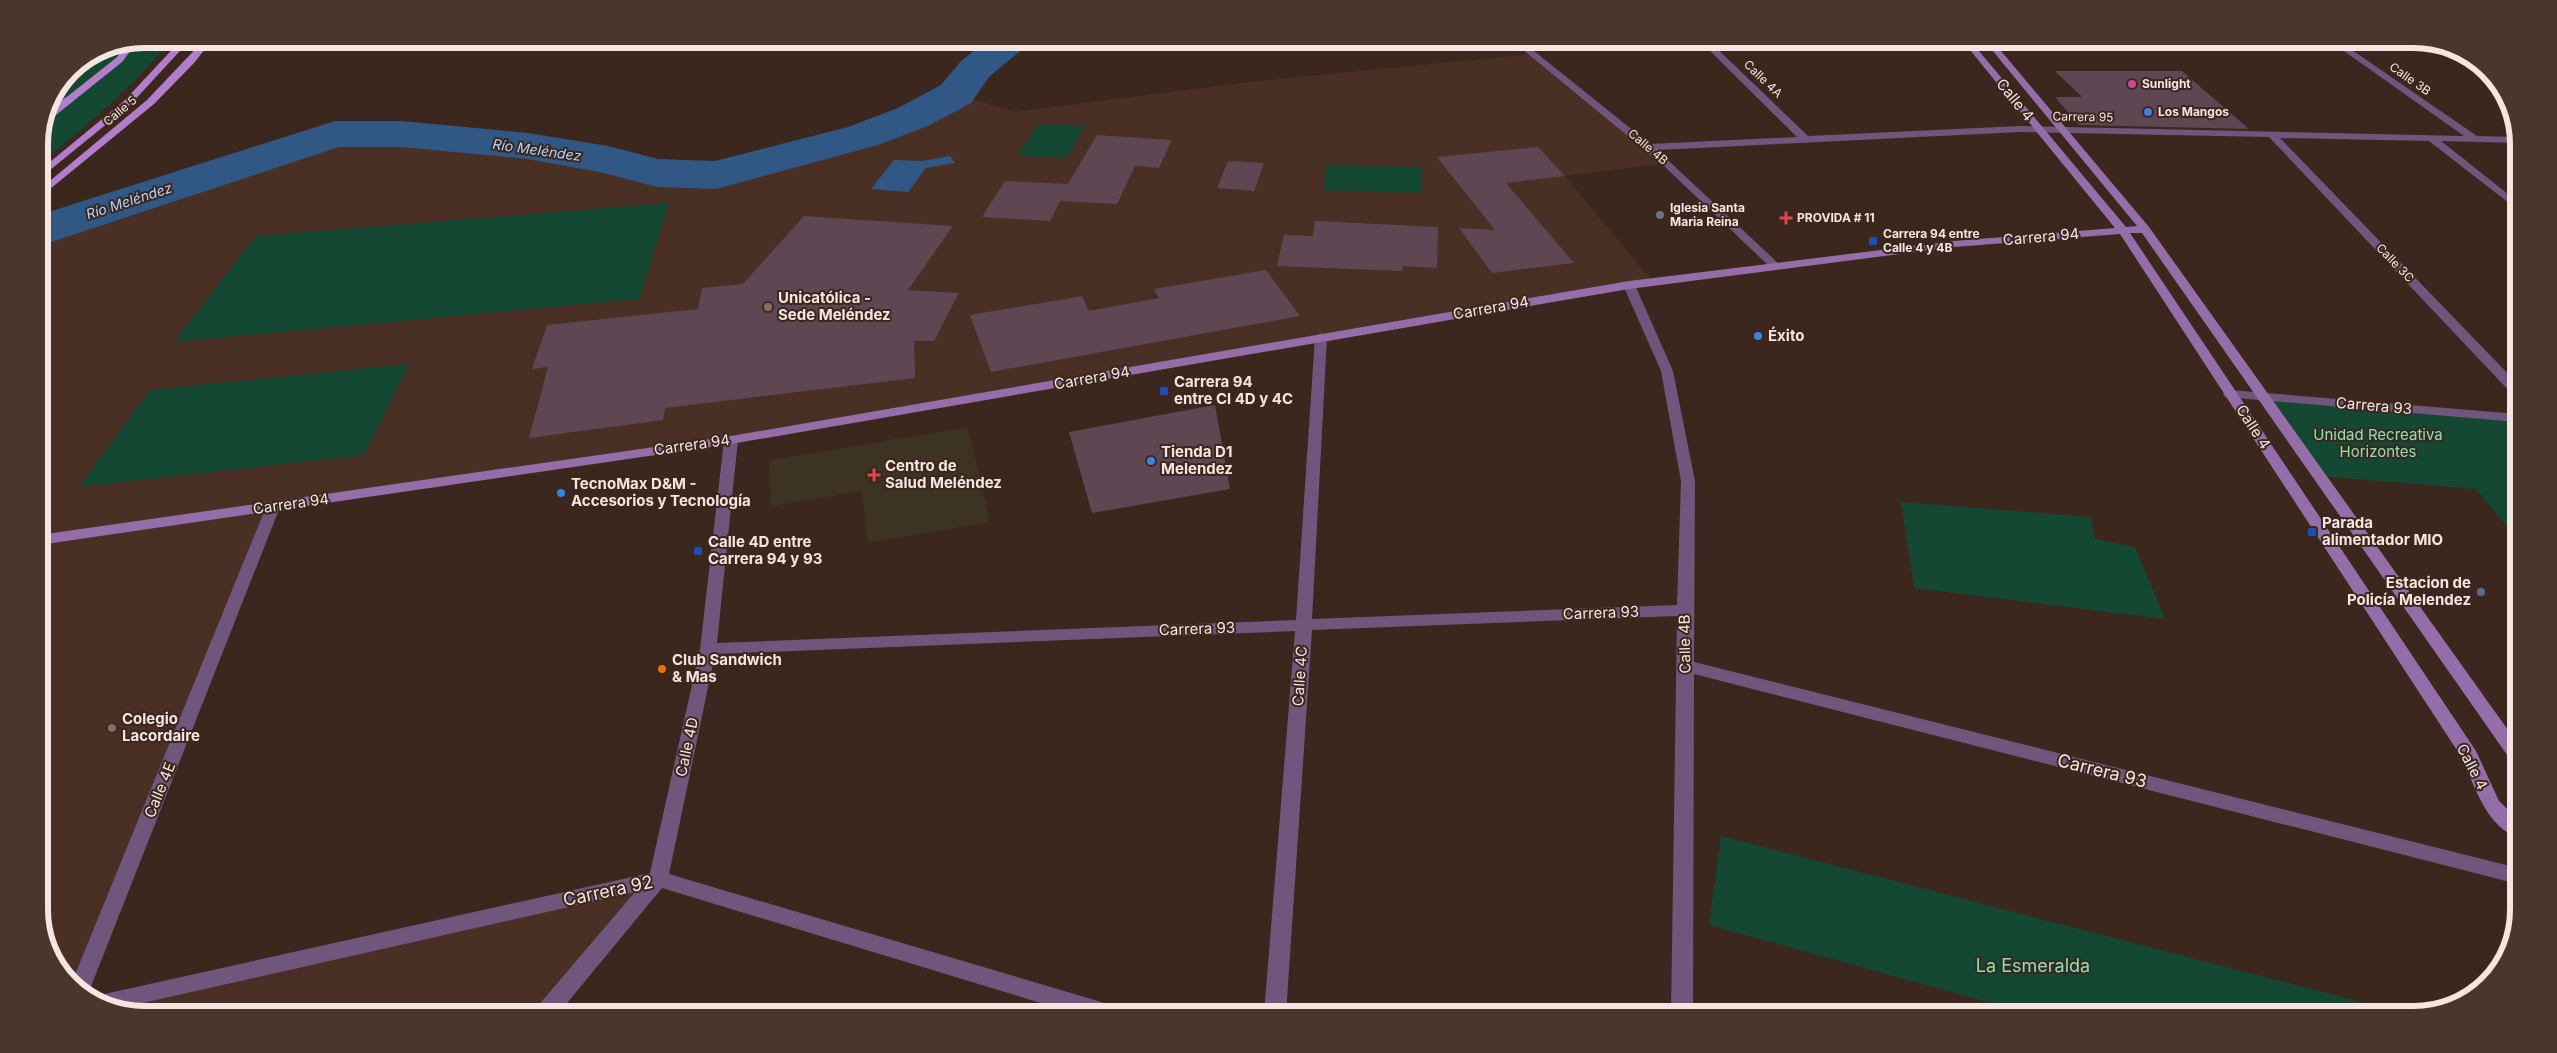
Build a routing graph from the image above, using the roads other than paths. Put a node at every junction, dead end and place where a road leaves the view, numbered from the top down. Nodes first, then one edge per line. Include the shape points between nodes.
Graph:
1 (179, 48) edge
2 (202, 48) edge
3 (1525, 48) edge
4 (1711, 48) edge
5 (1972, 48) edge
6 (1994, 48) edge
7 (2344, 48) edge
8 (127, 49) edge
9 (70, 100) junction
10 (57, 101) edge
11 (53, 113) edge
12 (2038, 129) junction
13 (2061, 129) junction
14 (2271, 134) junction
15 (1804, 138) junction
16 (2431, 138) junction
17 (2475, 139) junction
18 (2509, 140) edge
19 (1649, 147) junction
20 (48, 169) edge
21 (48, 188) edge
22 (2509, 200) edge
23 (2146, 229) junction
24 (2123, 231) junction
25 (1774, 265) junction
26 (1629, 285) junction
27 (1321, 337) junction
28 (2509, 383) edge
29 (2230, 394) junction
30 (2263, 396) junction
31 (2509, 417) edge
32 (731, 440) junction
33 (273, 506) junction
34 (48, 539) edge
35 (1685, 610) junction
36 (1304, 625) junction
37 (708, 649) junction
38 (1686, 666) junction
39 (2510, 745) edge
40 (2510, 823) edge
41 (2510, 874) edge
42 (658, 879) junction
43 (82, 983) edge
44 (113, 1000) edge
45 (552, 1006) edge
46 (1081, 1006) edge
47 (1276, 1006) edge
48 (1682, 1006) edge

1 - 20 main road via 127,104
2 - 21 main road, Calle 5 via 166,90
3 - 19 street, Calle 4B
4 - 15 street, Calle 4A
5 - 12 street, Calle 4
6 - 13 street, Calle 4
7 - 17 street, Calle 3B
8 - 9 main road via 119,60
9 - 10 street
9 - 11 main road
12 - 13 street, Carrera 95
12 - 15 street, Carrera 95
12 - 24 street, Calle 4
13 - 14 street, Carrera 95
13 - 23 street, Calle 4
14 - 16 street, Carrera 95
14 - 28 street, Calle 3C
15 - 19 street, Carrera 95
16 - 17 street, Carrera 95
16 - 22 street
17 - 18 street, Carrera 95
19 - 25 street, Calle 4B
23 - 24 street, Carrera 94
23 - 30 street, Calle 4
24 - 25 street, Carrera 94 via 1954,244
24 - 29 street, Calle 4
25 - 26 street, Carrera 94
26 - 27 street, Carrera 94
26 - 35 street, Calle 4B via 1667,371 1680,431 1688,481
27 - 32 street, Carrera 94
27 - 36 street, Calle 4C
29 - 30 street, Carrera 93
29 - 40 street, Calle 4 via 2470,756 2492,806
30 - 31 street, Carrera 93
30 - 39 street, Calle 4
32 - 33 street, Carrera 94
32 - 37 street, Calle 4D
33 - 34 street, Carrera 94
33 - 43 street, Calle 4E
35 - 36 street, Carrera 93
35 - 38 street, Calle 4B
36 - 37 street, Carrera 93
36 - 47 street, Calle 4C
37 - 42 street, Calle 4D
38 - 41 street, Carrera 93
38 - 48 street, Calle 4B
42 - 44 street, Carrera 92
42 - 45 street, Calle 4D
42 - 46 street, Carrera 92

